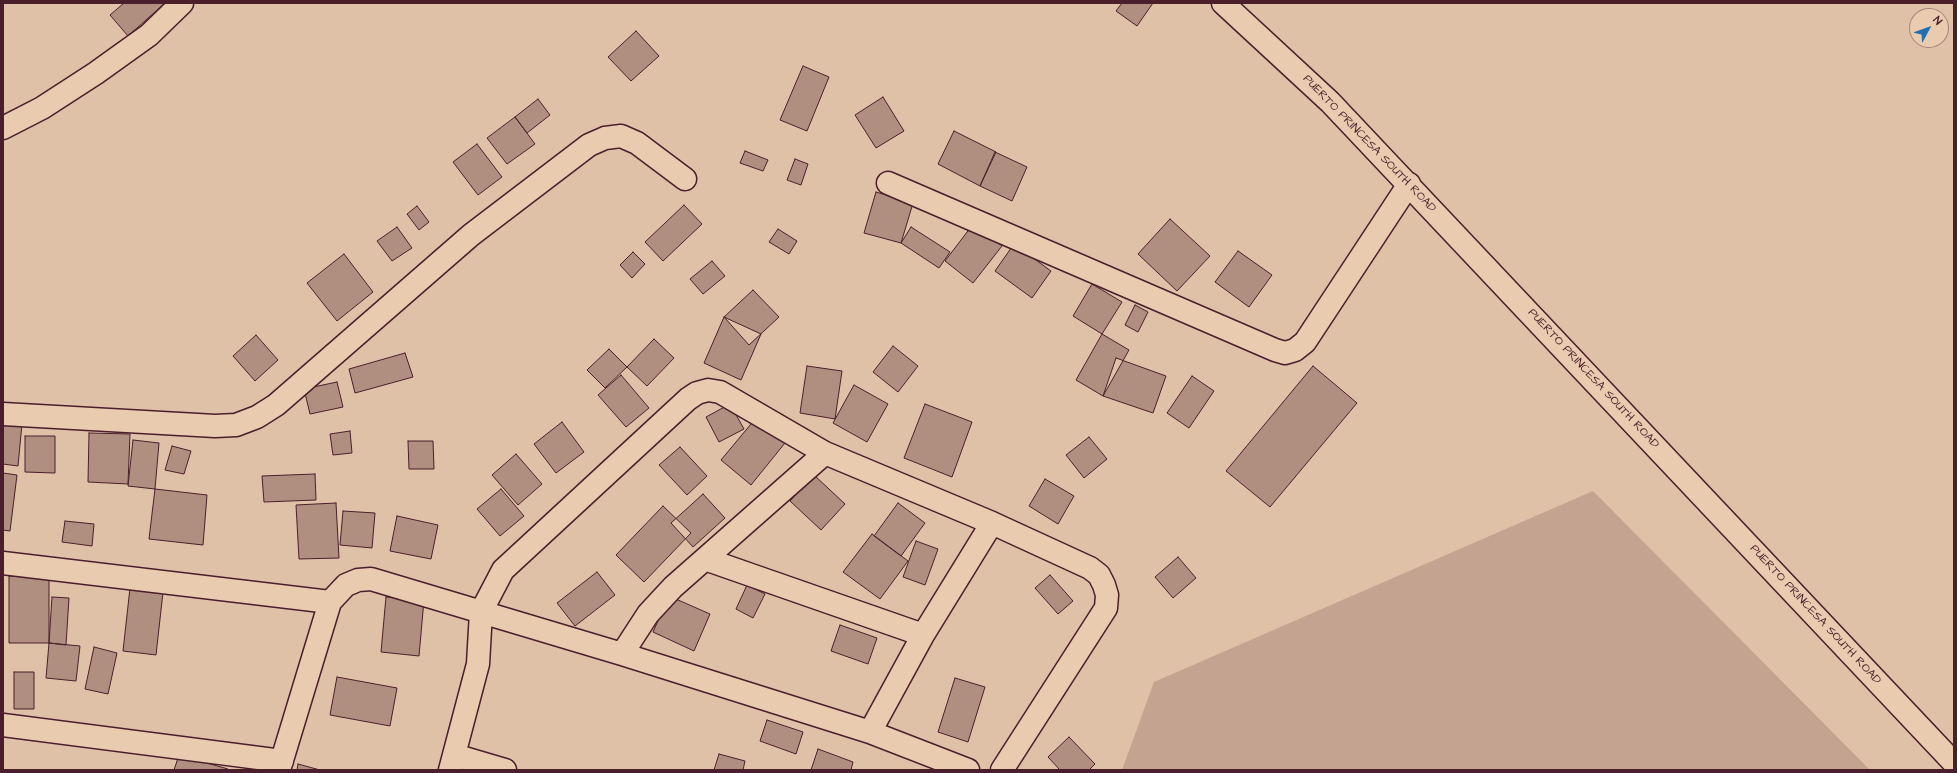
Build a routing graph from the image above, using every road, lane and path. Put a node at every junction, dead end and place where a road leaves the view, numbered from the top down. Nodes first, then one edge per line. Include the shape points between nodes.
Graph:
1 (182, 3) edge
2 (1223, 3) edge
3 (3, 128) edge
4 (685, 179) dead end
5 (888, 183) dead end
6 (1409, 184) junction
7 (3, 414) edge
8 (825, 453) junction
9 (992, 523) junction
10 (705, 559) junction
11 (3, 563) edge
12 (330, 602) junction
13 (481, 612) junction
14 (924, 635) junction
15 (622, 654) junction
16 (3, 725) edge
17 (870, 732) junction
18 (452, 763) edge
19 (1954, 763) edge
20 (281, 765) edge
21 (505, 770) edge
22 (968, 770) edge
23 (1002, 770) edge

1 - 3 street via 149,35 96,73 42,108
2 - 6 street, PUERTO PRINCESA SOUTH ROAD via 1330,102
4 - 7 street via 637,143 621,136 606,138 590,145 471,236 276,405 257,417 236,425
5 - 6 street via 1285,353 1295,350 1305,342
6 - 19 street, PUERTO PRINCESA SOUTH ROAD
8 - 9 street
8 - 10 street
8 - 13 street via 720,392 697,392 519,553 503,570
9 - 14 street
9 - 23 street via 1090,568 1099,576 1107,596 1106,608
10 - 14 street
10 - 15 street via 659,600
11 - 12 street
12 - 13 street via 346,585 370,579
12 - 20 street
13 - 15 street
13 - 18 street via 478,664
14 - 17 street
15 - 17 street
16 - 20 street
17 - 22 street
18 - 21 street

